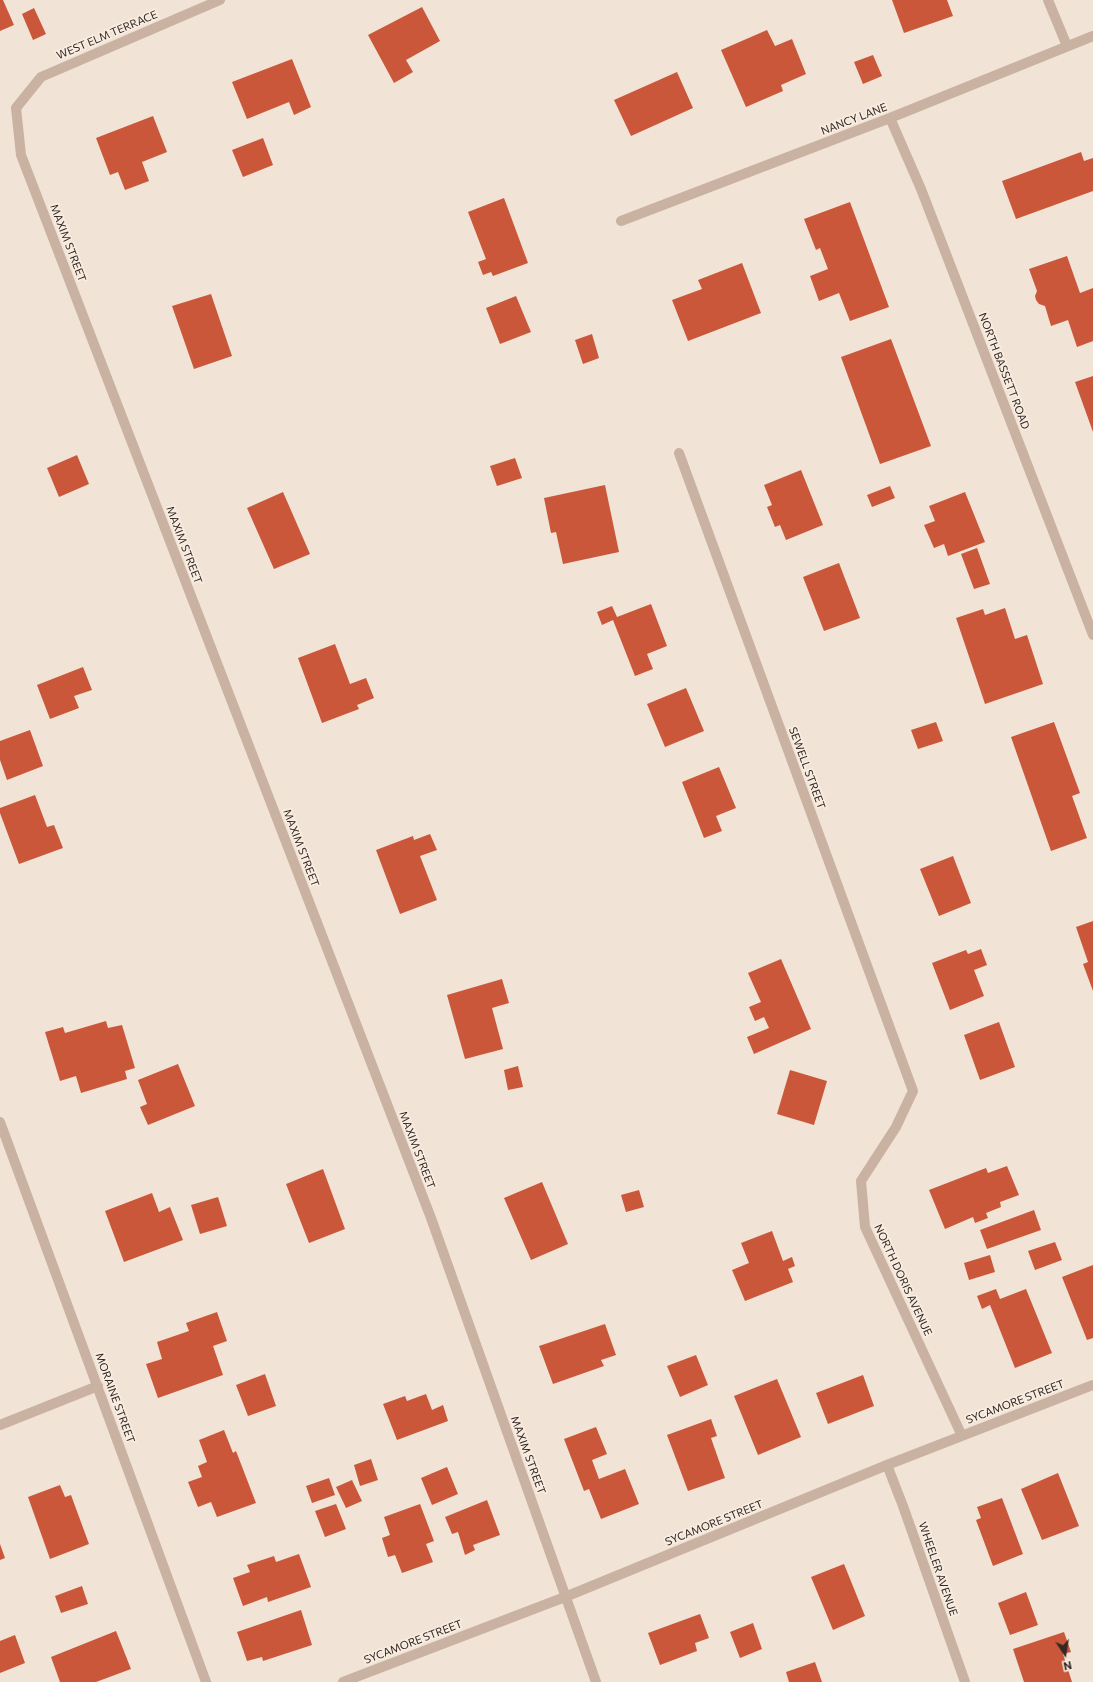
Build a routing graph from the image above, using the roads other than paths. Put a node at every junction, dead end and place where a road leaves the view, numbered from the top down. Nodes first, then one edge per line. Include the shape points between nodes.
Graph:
1 (220, 0) edge
2 (1048, 0) edge
3 (1093, 36) edge
4 (1067, 46) junction
5 (16, 108) joint
6 (890, 118) junction
7 (621, 221) dead end
8 (679, 453) dead end
9 (1093, 635) edge
10 (913, 1091) joint
11 (0, 1122) edge
12 (1093, 1385) edge
13 (98, 1386) junction
14 (0, 1425) edge
15 (962, 1436) junction
16 (887, 1464) junction
17 (565, 1597) junction
18 (206, 1682) edge
19 (343, 1682) edge
20 (596, 1682) edge
21 (965, 1682) edge

1 - 5 street, WEST ELM TERRACE via 41,77
2 - 4 street
3 - 4 street, NANCY LANE
4 - 6 street, NANCY LANE
5 - 17 street, MAXIM STREET via 21,155 431,1218
6 - 7 street, NANCY LANE
6 - 9 street, NORTH BASSETT ROAD via 921,188
8 - 10 street, SEWELL STREET
10 - 15 street, NORTH DORIS AVENUE via 896,1127 862,1181 865,1227
11 - 13 street, MORAINE STREET
12 - 15 street, SYCAMORE STREET
13 - 14 street
13 - 18 street, MORAINE STREET
15 - 16 street, SYCAMORE STREET
16 - 17 street, SYCAMORE STREET
16 - 21 street, WHEELER AVENUE
17 - 19 street, SYCAMORE STREET
17 - 20 street, MAXIM STREET

